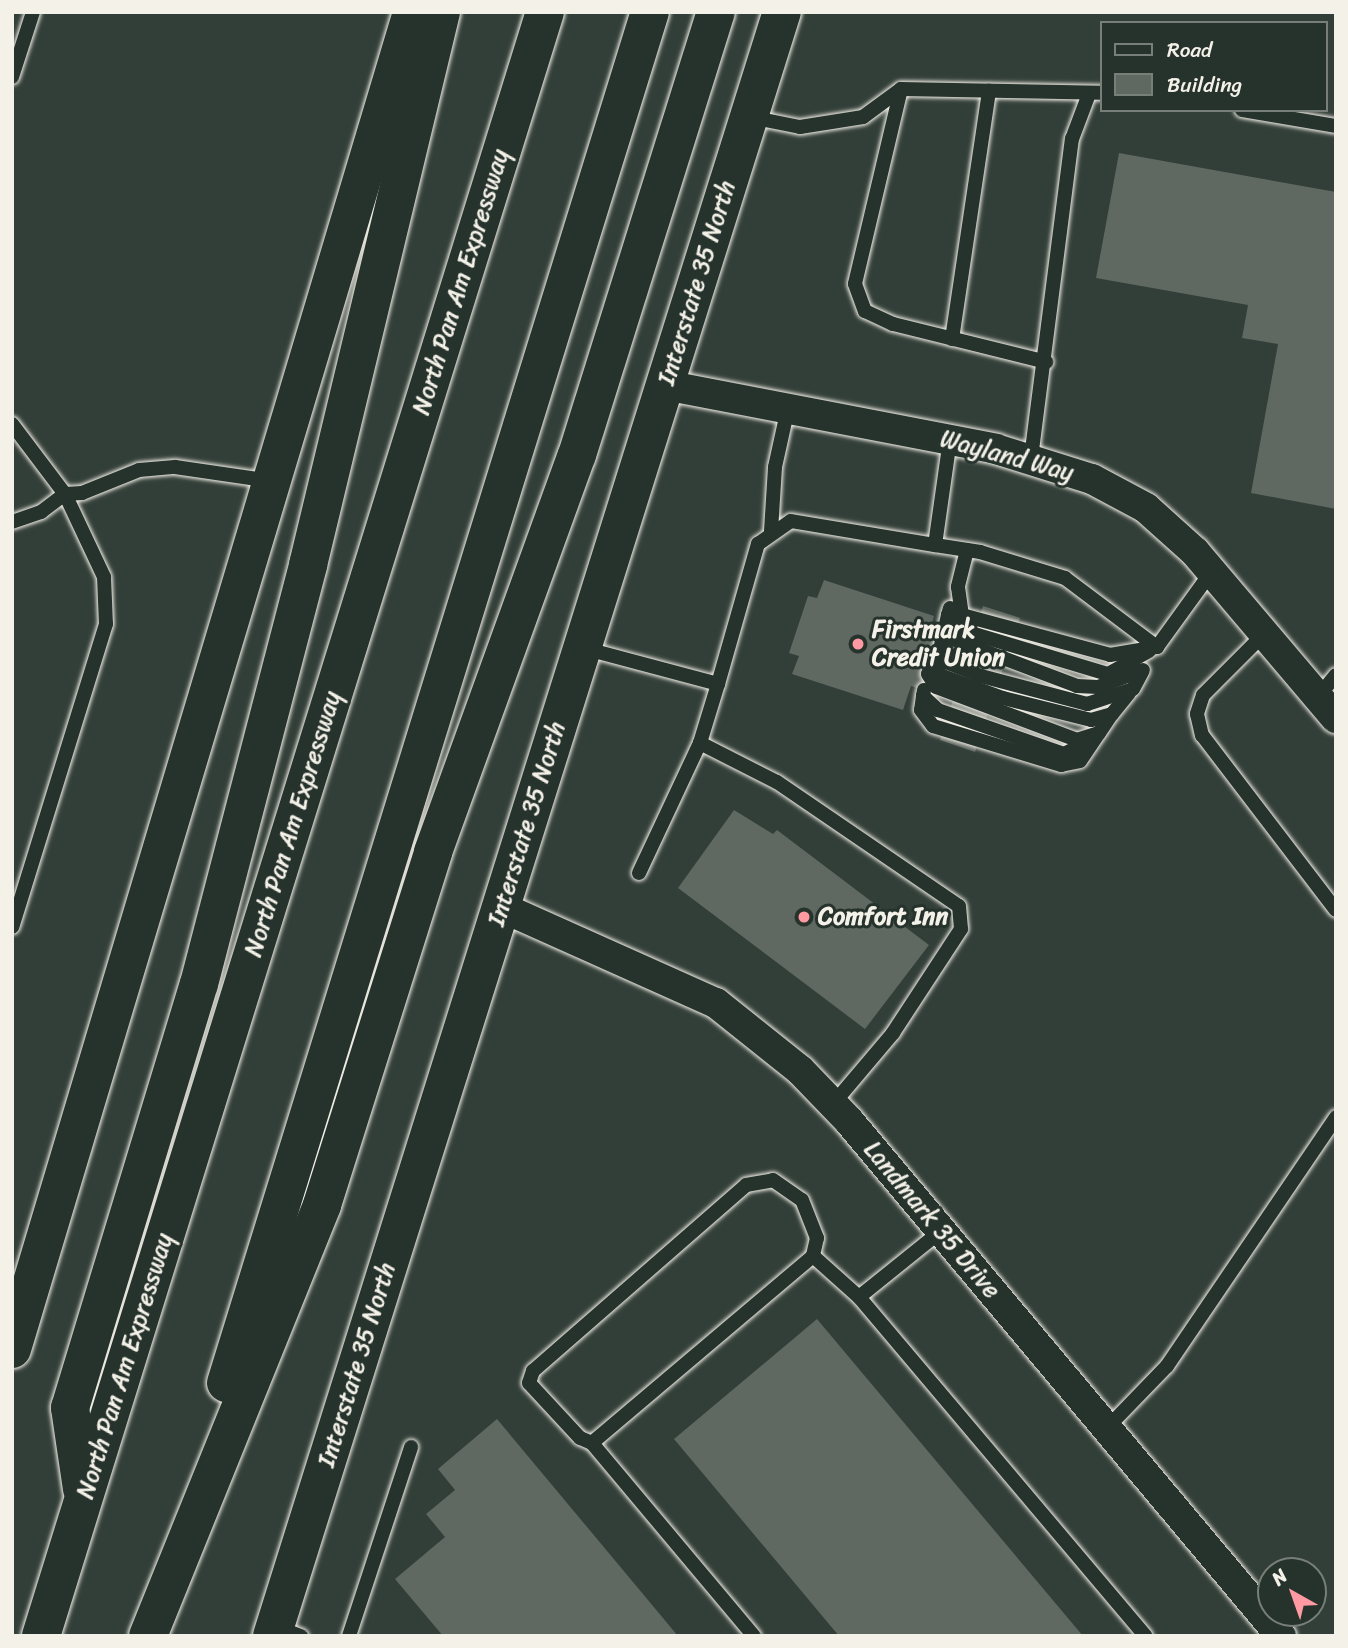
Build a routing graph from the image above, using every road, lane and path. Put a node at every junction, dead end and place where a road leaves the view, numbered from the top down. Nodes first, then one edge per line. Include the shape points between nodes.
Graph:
1 (33, 12) edge
2 (412, 12) edge
3 (442, 12) edge
4 (545, 12) edge
5 (650, 12) edge
6 (716, 12) edge
7 (782, 12) edge
8 (12, 78) edge
9 (901, 89) junction
10 (989, 91) junction
11 (1095, 93) edge
12 (1254, 112) edge
13 (749, 117) junction
14 (1336, 126) edge
15 (952, 339) junction
16 (1046, 362) junction
17 (665, 385) junction
18 (788, 408) junction
19 (12, 424) edge
20 (950, 440) junction
21 (1031, 458) junction
22 (272, 481) junction
23 (65, 494) junction
24 (12, 522) edge
25 (771, 531) junction
26 (935, 545) junction
27 (967, 550) junction
28 (1212, 571) junction
29 (958, 587) junction
30 (947, 615) junction
31 (1266, 632) junction
32 (1157, 647) junction
33 (583, 648) junction
34 (934, 661) junction
35 (1142, 672) junction
36 (718, 684) junction
37 (1133, 690) junction
38 (1330, 697) edge
39 (1112, 714) junction
40 (1099, 733) junction
41 (700, 743) junction
42 (639, 873) dead end
43 (501, 907) junction
44 (1336, 910) edge
45 (12, 927) edge
46 (833, 1104) junction
47 (1336, 1117) edge
48 (941, 1231) junction
49 (813, 1256) junction
50 (859, 1297) junction
51 (12, 1349) edge
52 (1107, 1428) junction
53 (592, 1443) junction
54 (411, 1447) dead end
55 (83, 1499) junction
56 (283, 1633) edge
57 (41, 1636) edge
58 (148, 1636) edge
59 (349, 1636) edge
60 (754, 1636) edge
61 (1145, 1636) edge
62 (1281, 1636) edge

1 - 8 lane
2 - 22 main road
3 - 55 main road via 308,565 203,972 69,1408
4 - 55 main road, North Pan Am Expressway
5 - 58 main road
6 - 58 main road via 577,455 433,852 322,1205
7 - 13 main road, Interstate 35 North
9 - 10 lane
9 - 13 lane via 863,117 800,127
9 - 15 lane via 855,284 865,311 893,324
10 - 11 lane
10 - 15 lane
11 - 16 lane via 1072,139 1049,295
12 - 14 lane
13 - 17 main road, Interstate 35 North
15 - 16 lane
16 - 21 lane
17 - 18 street, Wayland Way
17 - 33 main road, Interstate 35 North
18 - 20 street, Wayland Way
18 - 25 lane via 775,467
19 - 23 lane
20 - 21 street, Wayland Way
20 - 26 lane
21 - 28 street, Wayland Way via 1092,479 1146,508
22 - 23 lane via 175,467 139,470 82,494
22 - 51 main road
23 - 24 lane via 41,512
23 - 45 lane via 104,577 106,624
25 - 26 lane via 790,521
25 - 36 lane via 758,544
26 - 27 lane
27 - 29 lane
27 - 32 lane via 1065,578
28 - 31 street, Wayland Way
28 - 32 lane
29 - 30 lane
29 - 32 lane via 962,615 1021,633 1110,655
30 - 32 lane via 961,630 1108,674
30 - 34 lane
30 - 35 lane via 950,638 1077,686 1098,687
31 - 38 street, Wayland Way
31 - 44 lane via 1203,695 1197,714 1202,735
32 - 35 lane
33 - 36 lane
33 - 43 main road, Interstate 35 North
34 - 37 lane via 1087,705
34 - 39 lane via 940,675 1003,698 1091,720
34 - 40 lane via 936,687 974,704 1076,740
34 - 40 lane via 923,696 938,710 1064,754 1082,748
35 - 37 lane
36 - 41 lane
37 - 39 lane
39 - 40 lane
41 - 42 lane
41 - 46 lane via 777,782 959,906 961,929 893,1033
43 - 46 street, Landmark 35 Drive via 620,956 716,1003 800,1069
43 - 56 main road, Interstate 35 North
46 - 48 street, Landmark 35 Drive
47 - 52 lane via 1167,1366
48 - 50 lane
48 - 52 street, Landmark 35 Drive
49 - 50 lane
49 - 53 lane
49 - 53 lane via 817,1237 802,1200 774,1180 746,1185 534,1371 529,1383 580,1438
50 - 61 lane
52 - 62 street, Landmark 35 Drive
53 - 60 lane
54 - 59 lane
55 - 57 main road, North Pan Am Expressway

